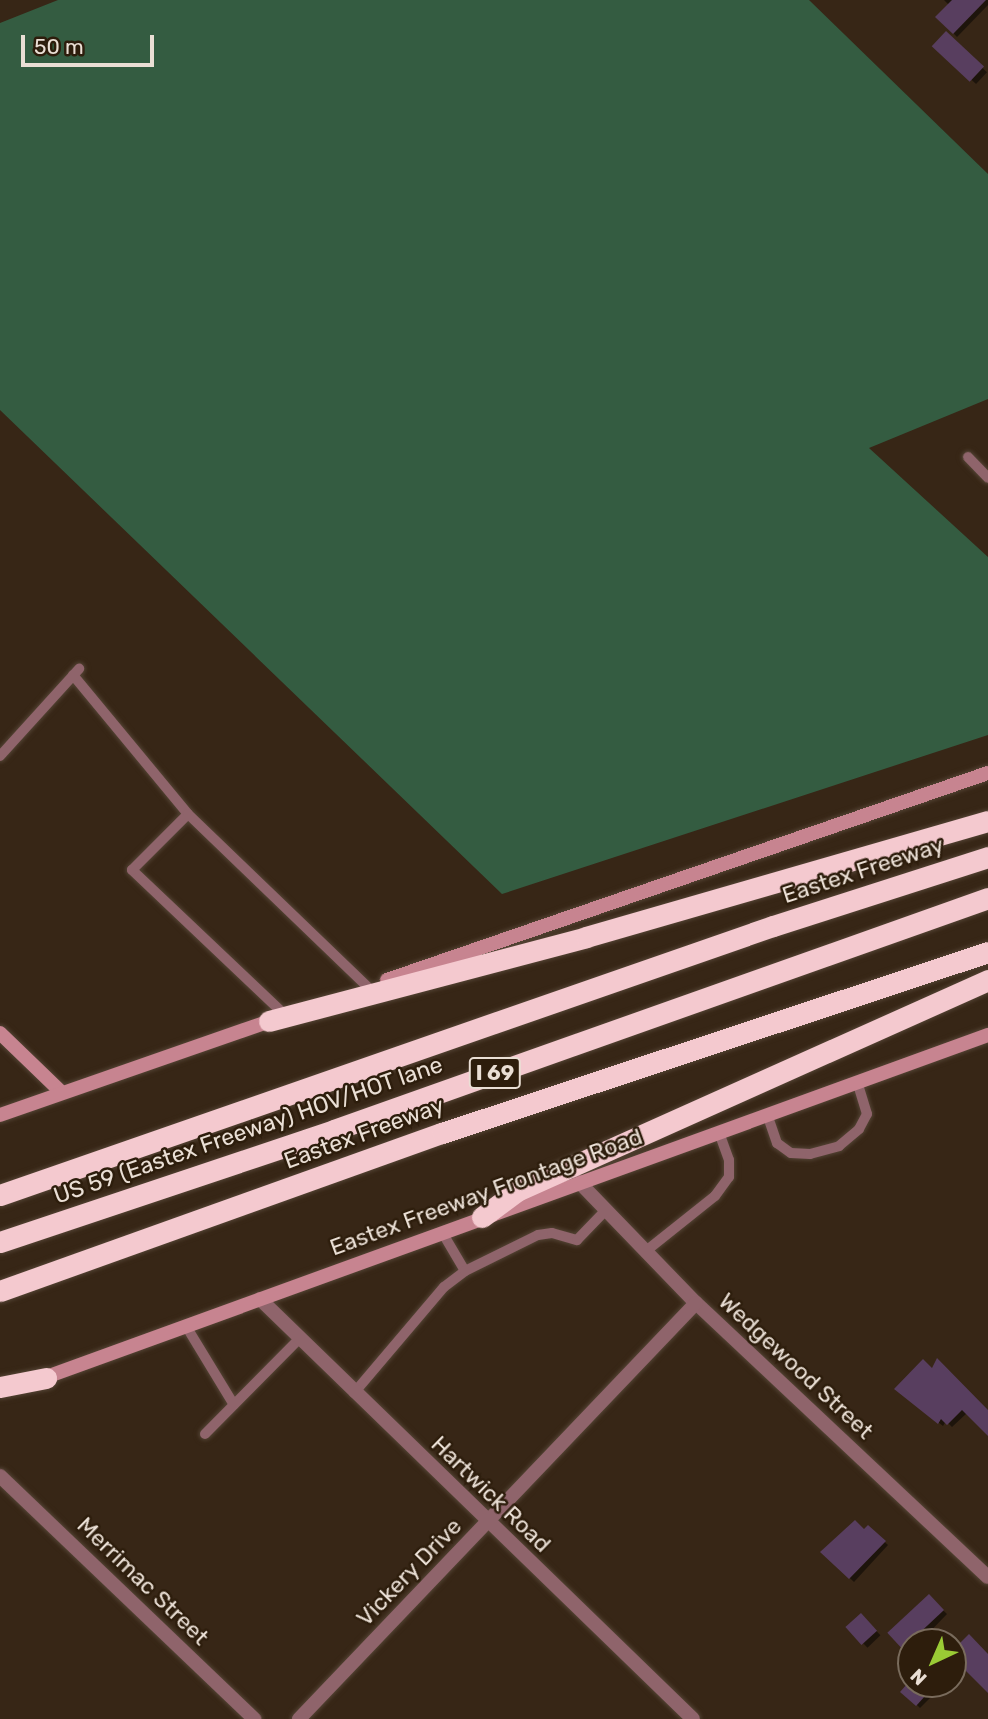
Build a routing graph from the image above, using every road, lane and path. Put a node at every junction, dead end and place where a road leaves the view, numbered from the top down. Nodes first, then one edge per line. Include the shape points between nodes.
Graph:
1 (968, 457) dead end
2 (988, 478) edge
3 (0, 756) edge
4 (988, 773) edge
5 (188, 814) junction
6 (988, 821) edge
7 (988, 857) edge
8 (988, 898) edge
9 (988, 952) edge
10 (988, 980) edge
11 (368, 987) junction
12 (277, 1018) junction
13 (0, 1033) edge
14 (988, 1035) edge
15 (857, 1082) junction
16 (61, 1093) junction
17 (767, 1114) junction
18 (0, 1115) edge
19 (719, 1132) junction
20 (579, 1182) junction
21 (0, 1195) edge
22 (606, 1210) junction
23 (482, 1217) junction
24 (442, 1232) junction
25 (0, 1242) edge
26 (646, 1251) junction
27 (465, 1271) junction
28 (0, 1291) edge
29 (260, 1299) junction
30 (696, 1303) junction
31 (186, 1326) junction
32 (299, 1339) junction
33 (46, 1378) joint
34 (0, 1389) edge
35 (354, 1393) junction
36 (234, 1405) junction
37 (205, 1434) dead end
38 (0, 1476) edge
39 (488, 1524) junction
40 (988, 1577) edge
41 (254, 1719) edge
42 (299, 1719) edge
43 (693, 1719) edge

1 - 2 lane
3 - 5 lane via 76,672
4 - 11 main road
5 - 11 lane
5 - 12 lane via 132,870
6 - 12 highway via 586,937
7 - 21 highway, Eastex Freeway / I 69 via 773,926
8 - 25 highway, US 59 (Eastex Freeway) HOV/HOT lane / I 69 via 347,1125
9 - 28 highway, Eastex Freeway / I 69 via 442,1133
10 - 23 highway via 517,1191
11 - 12 main road
12 - 16 main road
13 - 16 main road
14 - 15 main road, Eastex Freeway Frontage Road
15 - 17 main road, Eastex Freeway Frontage Road
15 - 17 lane via 867,1114 859,1129 839,1146 810,1154 791,1153 777,1143
16 - 18 main road
17 - 19 main road, Eastex Freeway Frontage Road
19 - 20 main road, Eastex Freeway Frontage Road
19 - 26 lane via 729,1160 729,1177 715,1196
20 - 22 street, Wedgewood Street
20 - 23 main road, Eastex Freeway Frontage Road
22 - 26 street, Wedgewood Street
22 - 27 lane via 577,1240 552,1233 538,1235
23 - 24 main road, Eastex Freeway Frontage Road
24 - 27 lane
24 - 29 main road, Eastex Freeway Frontage Road
26 - 30 street, Wedgewood Street
27 - 35 lane via 444,1287
29 - 31 main road, Eastex Freeway Frontage Road
29 - 32 street, Hartwick Road
30 - 39 street, Vickery Drive
30 - 40 street, Wedgewood Street
31 - 33 main road, Eastex Freeway Frontage Road
31 - 36 lane
32 - 35 street, Hartwick Road
32 - 36 lane
33 - 34 highway
35 - 39 street, Hartwick Road
36 - 37 lane
38 - 41 street, Merrimac Street
39 - 42 street, Vickery Drive
39 - 43 street, Hartwick Road

